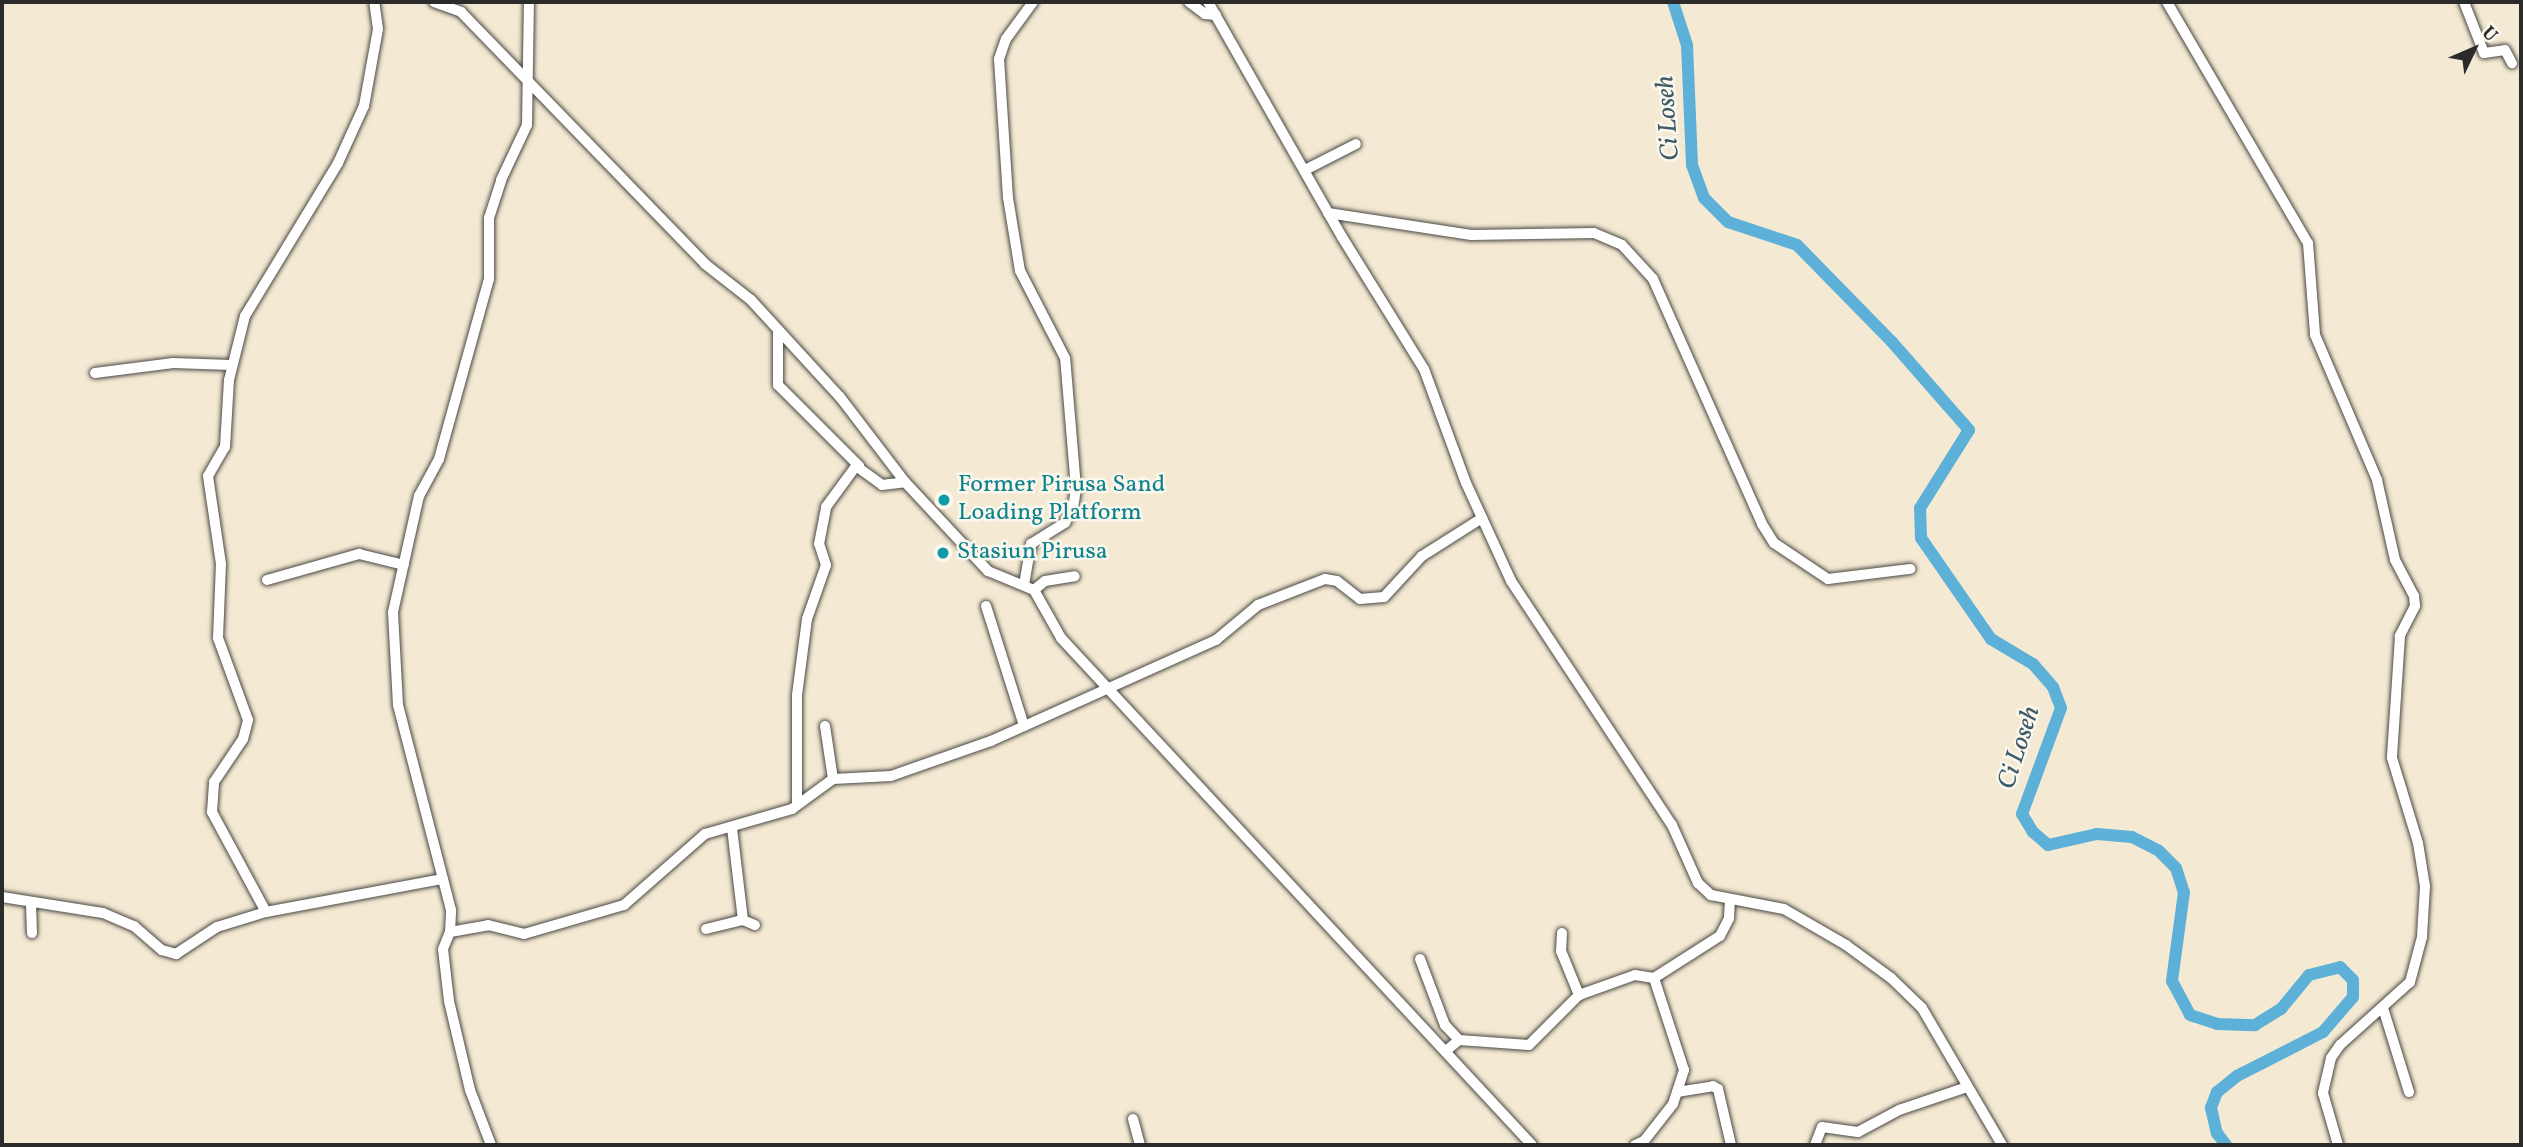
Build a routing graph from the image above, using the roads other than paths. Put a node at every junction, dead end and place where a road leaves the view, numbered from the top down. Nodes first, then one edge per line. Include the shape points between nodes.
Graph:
1 (374, 2) edge
2 (434, 2) edge
3 (530, 2) edge
4 (1033, 2) edge
5 (1189, 2) edge
6 (1208, 2) edge
7 (2167, 2) edge
8 (2463, 2) edge
9 (1216, 15) junction
10 (2512, 63) dead end
11 (529, 81) junction
12 (1356, 144) dead end
13 (1305, 170) junction
14 (1328, 212) junction
15 (778, 331) junction
16 (232, 365) junction
17 (94, 373) dead end
18 (859, 466) junction
19 (905, 482) junction
20 (1482, 519) junction
21 (404, 565) junction
22 (1910, 569) dead end
23 (1075, 576) dead end
24 (267, 580) dead end
25 (1029, 588) junction
26 (986, 606) dead end
27 (1109, 689) junction
28 (825, 726) dead end
29 (1024, 726) junction
30 (833, 779) junction
31 (797, 805) junction
32 (732, 828) junction
33 (443, 879) junction
34 (2, 897) edge
35 (1730, 900) junction
36 (31, 904) junction
37 (266, 912) junction
38 (743, 920) junction
39 (755, 925) dead end
40 (706, 929) dead end
41 (450, 932) junction
42 (32, 933) dead end
43 (1562, 933) dead end
44 (1420, 959) dead end
45 (1654, 978) junction
46 (1579, 995) junction
47 (2383, 1008) junction
48 (1459, 1040) junction
49 (1447, 1050) junction
50 (1966, 1087) junction
51 (1677, 1092) junction
52 (2409, 1092) dead end
53 (1133, 1119) dead end
54 (491, 1145) edge
55 (1140, 1145) edge
56 (1532, 1145) edge
57 (1635, 1145) edge
58 (1731, 1145) edge
59 (1815, 1145) edge
60 (2002, 1145) edge
61 (2338, 1145) edge

1 - 16 street via 378,29 364,106 353,136 245,316
2 - 11 street via 461,12
3 - 11 street
4 - 25 street via 1006,38 999,59 1008,198 1020,271 1065,358 1076,488 1065,523 1031,544
5 - 9 street via 1205,14
6 - 9 street
7 - 47 street via 2308,243 2315,335 2377,481 2395,560 2414,596 2415,606 2400,636 2391,737 2392,758 2418,844 2425,886 2422,937 2410,982
8 - 10 street via 2484,53 2505,50
9 - 13 street
11 - 15 street via 705,264 751,300
11 - 21 street via 527,125 489,218 489,279 439,459 419,496
12 - 13 street
13 - 14 street
14 - 20 street via 1424,369
14 - 22 street via 1471,234 1594,233 1622,245 1653,279 1774,543 1828,579
15 - 18 street via 778,385
15 - 19 street via 840,397
16 - 17 street via 173,363
16 - 37 street via 225,447 207,485 221,564 218,638 248,720 243,739 220,769 211,799 215,825
18 - 19 street via 882,485
18 - 31 street via 850,470 827,505 819,544 827,563 807,619 801,660
19 - 25 street via 988,571
20 - 27 street via 1422,556 1384,597 1360,599 1337,581 1317,582 1258,605 1216,640
20 - 35 street via 1511,581 1672,825 1698,883 1711,895
21 - 24 street via 359,554
21 - 33 street via 393,612 397,705
23 - 25 street
25 - 27 street via 1061,638
26 - 29 street
27 - 29 street
27 - 49 street
28 - 30 street
29 - 30 street via 891,776
30 - 31 street
31 - 32 street
32 - 38 street via 735,886
32 - 41 street via 692,842 624,905 524,934 488,925
33 - 37 street
33 - 41 street via 452,917
34 - 36 street
35 - 45 street via 1729,918 1720,936
35 - 50 street via 1784,909 1869,960 1922,1008
36 - 37 street via 66,904 103,913 134,926 162,950 176,954 218,927
36 - 42 street
38 - 39 street
38 - 40 street
41 - 54 street via 443,949 449,1001 470,1090
43 - 46 street via 1561,951
44 - 48 street via 1445,1025
45 - 46 street via 1635,975
45 - 51 street via 1683,1061
46 - 48 street via 1529,1045
47 - 52 street
47 - 61 street via 2331,1058 2323,1093
48 - 49 street
49 - 56 street
50 - 59 street via 1899,1110 1858,1132 1822,1127
50 - 60 street
51 - 57 street via 1661,1122
51 - 58 street via 1718,1089
53 - 55 street

